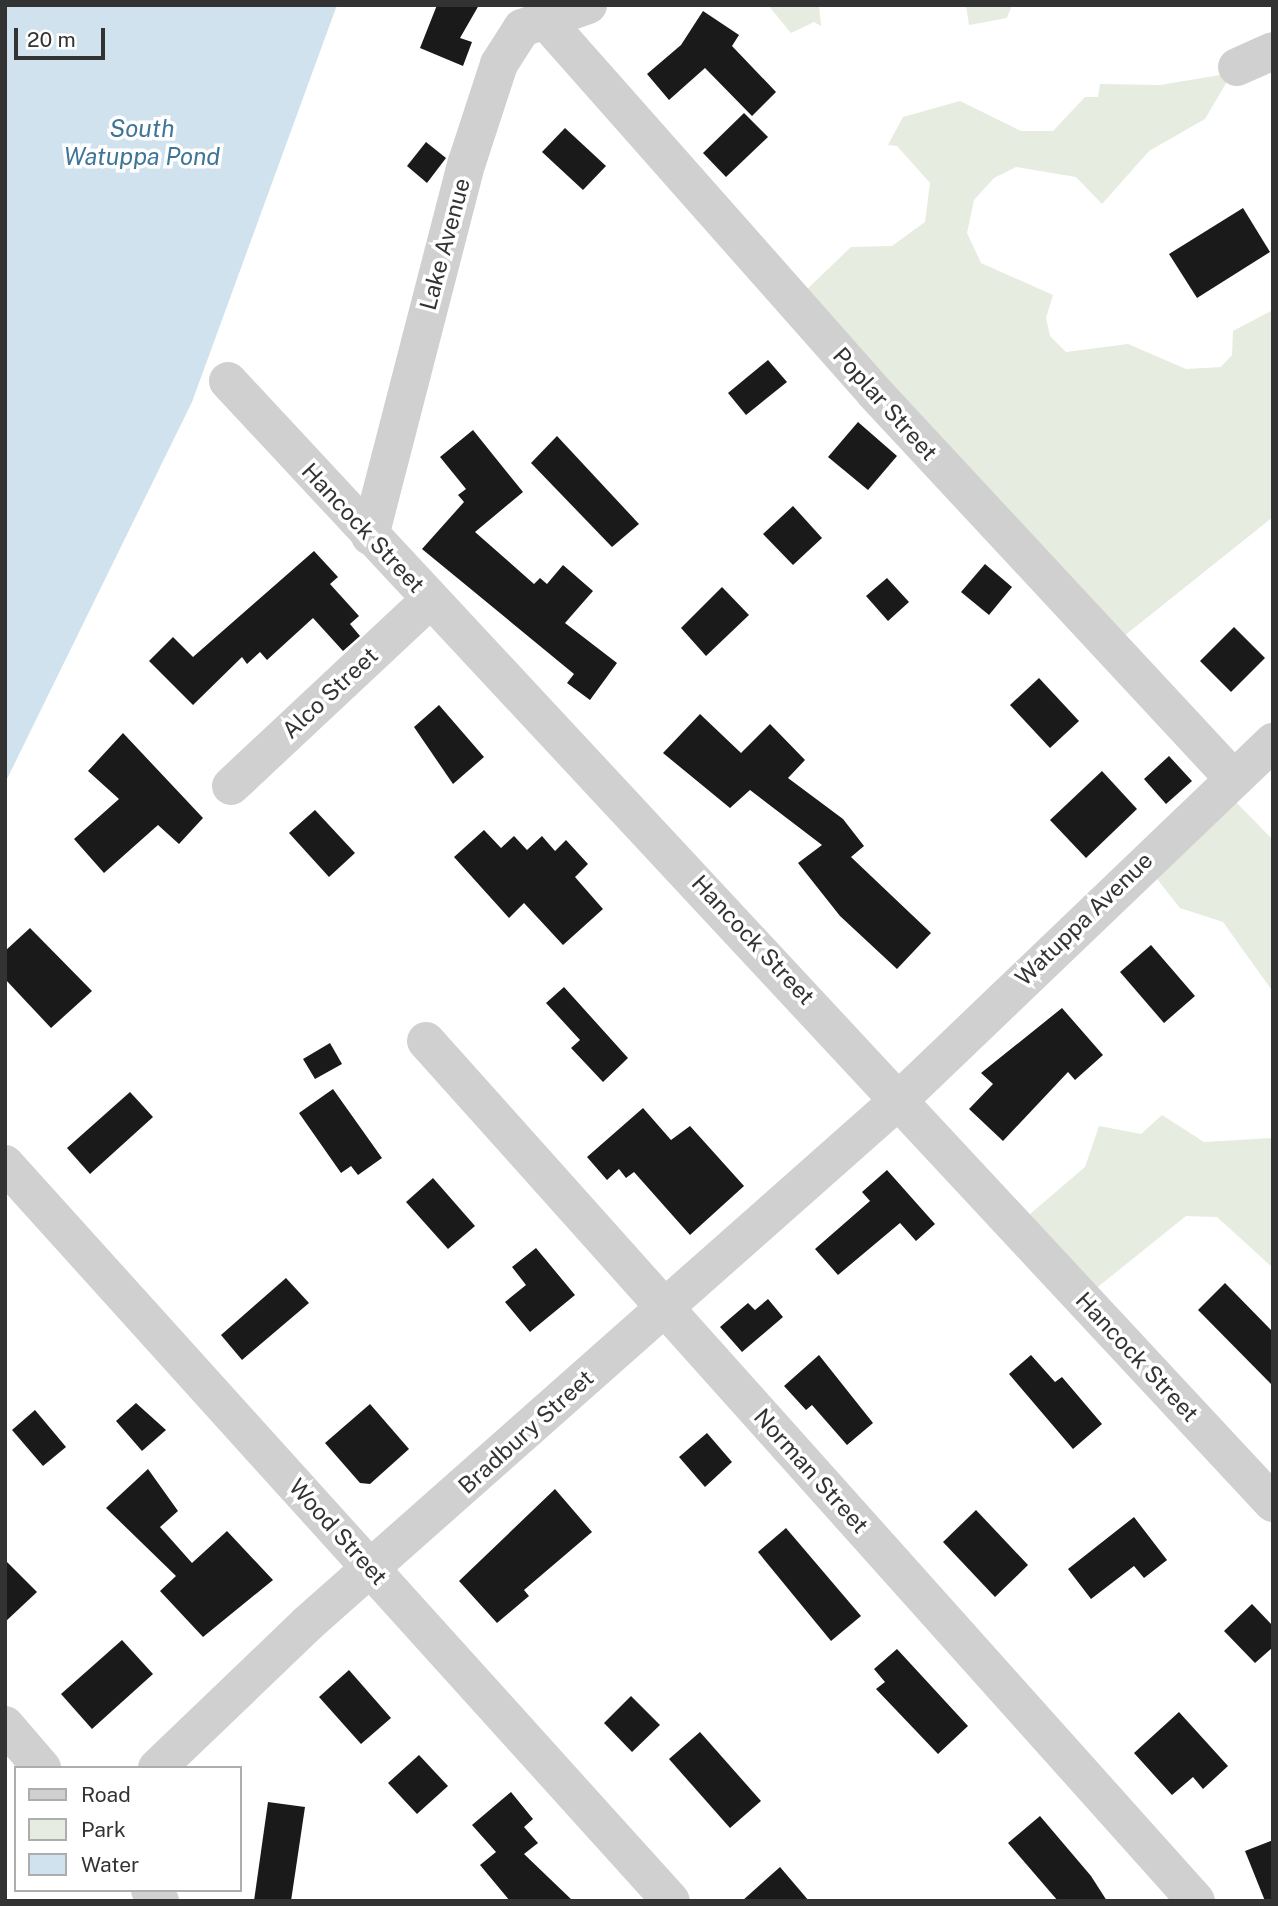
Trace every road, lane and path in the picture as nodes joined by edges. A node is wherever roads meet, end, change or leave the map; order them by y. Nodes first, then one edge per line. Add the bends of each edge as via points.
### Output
1 (588, 5) edge
2 (546, 21) junction
3 (1273, 51) edge
4 (1237, 66) dead end
5 (228, 381) dead end
6 (370, 536) junction
7 (430, 600) junction
8 (1273, 743) edge
9 (1233, 778) junction
10 (230, 786) dead end
11 (426, 1041) dead end
12 (899, 1100) junction
13 (5, 1164) edge
14 (665, 1307) junction
15 (1273, 1503) edge
16 (372, 1570) junction
17 (5, 1726) edge
18 (41, 1766) edge
19 (159, 1766) edge
20 (671, 1901) edge
21 (1196, 1901) edge

1 - 2 street, Lake Avenue
2 - 6 street, Lake Avenue via 517,33 487,98
2 - 9 street, Poplar Street via 910,432
3 - 4 street
5 - 6 street, Hancock Street
6 - 7 street, Hancock Street
7 - 10 street, Alco Street
7 - 12 street, Hancock Street
8 - 9 street, Watuppa Avenue
9 - 12 street, Watuppa Avenue
11 - 14 street, Norman Street
12 - 14 street, Bradbury Street
12 - 15 street, Hancock Street
13 - 16 street, Wood Street
14 - 16 street, Bradbury Street
14 - 21 street, Norman Street
16 - 19 street, Bradbury Street
16 - 20 street, Wood Street
17 - 18 street

